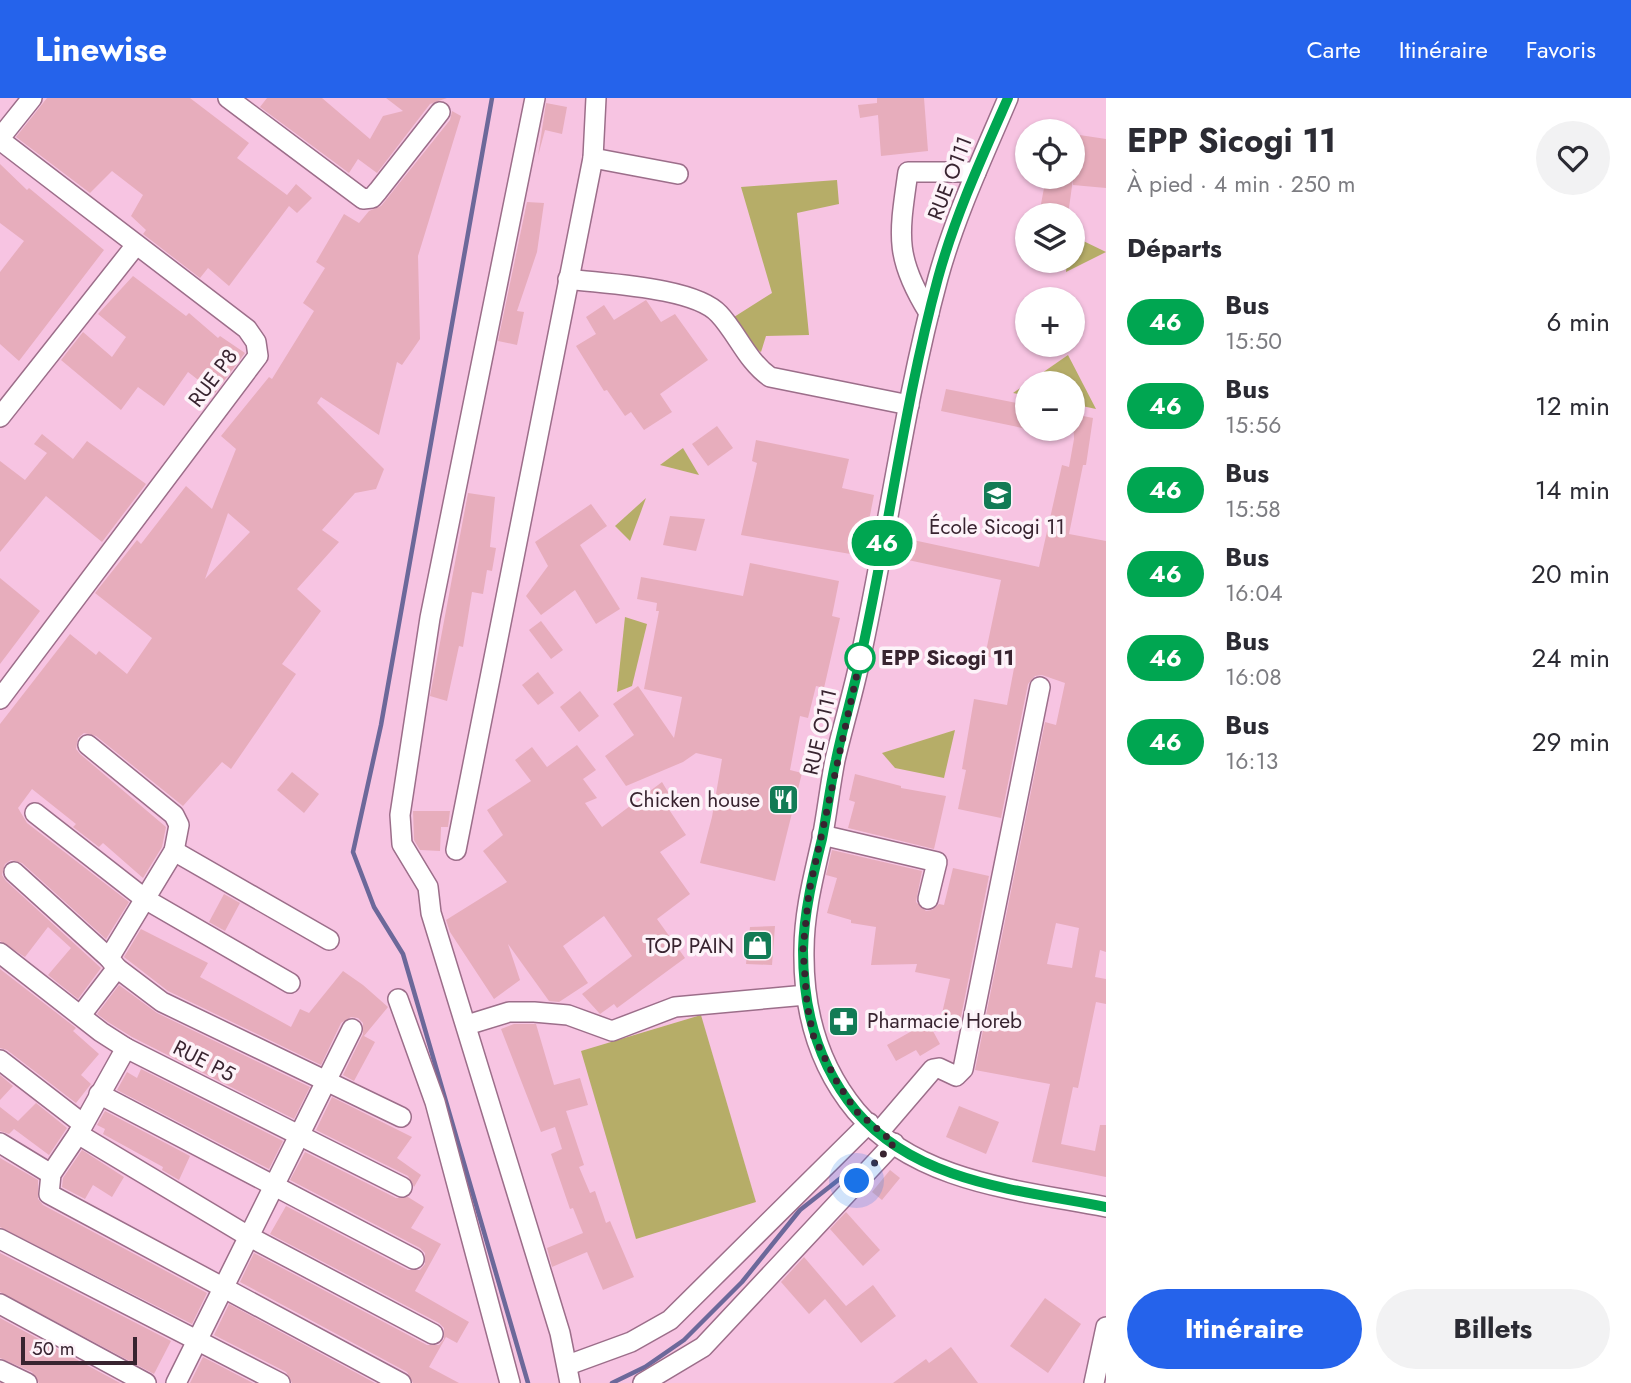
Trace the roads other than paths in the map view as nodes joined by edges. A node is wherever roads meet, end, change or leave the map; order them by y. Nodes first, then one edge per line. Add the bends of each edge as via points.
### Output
1 (32, 98) edge
2 (535, 98) edge
3 (596, 98) edge
4 (1008, 98) edge
5 (234, 100) edge
6 (440, 112) dead end
7 (0, 139) edge
8 (593, 158) junction
9 (976, 172) junction
10 (678, 174) dead end
11 (136, 245) junction
12 (568, 279) junction
13 (929, 313) junction
14 (909, 405) junction
15 (0, 417) edge
16 (1040, 687) dead end
17 (0, 699) edge
18 (88, 745) dead end
19 (35, 813) dead end
20 (822, 835) junction
21 (456, 849) dead end
22 (174, 851) junction
23 (14, 872) dead end
24 (145, 899) junction
25 (928, 899) dead end
26 (329, 940) dead end
27 (0, 953) edge
28 (113, 963) junction
29 (290, 982) dead end
30 (806, 995) junction
31 (398, 999) dead end
32 (81, 1015) junction
33 (467, 1025) junction
34 (352, 1029) dead end
35 (126, 1048) junction
36 (0, 1060) edge
37 (327, 1079) junction
38 (99, 1094) junction
39 (401, 1117) dead end
40 (80, 1129) junction
41 (881, 1132) junction
42 (298, 1134) junction
43 (0, 1143) edge
44 (51, 1174) junction
45 (273, 1185) junction
46 (401, 1187) dead end
47 (1106, 1207) edge
48 (248, 1236) junction
49 (0, 1239) edge
50 (414, 1259) dead end
51 (223, 1288) junction
52 (0, 1304) edge
53 (1106, 1328) edge
54 (433, 1334) dead end
55 (198, 1339) junction
56 (0, 1370) edge
57 (569, 1374) edge
58 (27, 1383) edge
59 (146, 1383) edge
60 (176, 1383) edge
61 (280, 1383) edge
62 (401, 1383) edge
63 (509, 1383) edge
64 (643, 1383) edge
65 (1094, 1383) edge

1 - 7 street
2 - 33 street via 430,618 400,815 402,844 428,887 431,913
3 - 8 street
4 - 9 street, RUE O111
5 - 6 street via 363,199 372,198
7 - 11 street, RUE P8
8 - 10 street
8 - 12 street
9 - 13 street, RUE O111
9 - 13 street via 908,172 900,249 912,286
11 - 15 street
11 - 17 street, RUE P8 via 247,329 258,356
12 - 14 street via 679,293 716,310 770,377
12 - 21 street
13 - 14 street, RUE O111
14 - 20 street, RUE O111
16 - 41 street via 963,1069 956,1076 933,1069
18 - 22 street via 174,815 179,825
19 - 24 street
20 - 25 street via 937,862
20 - 30 street, RUE O111 via 803,949
22 - 24 street
22 - 26 street
23 - 28 street
24 - 28 street
24 - 29 street
27 - 32 street, RUE P5
28 - 32 street
28 - 37 street via 162,1002
30 - 33 street via 675,1007 612,1031 568,1015 534,1012 509,1012
30 - 41 street, RUE O111 via 813,1035 826,1063 856,1111
31 - 63 street via 439,1114
32 - 35 street, RUE P5
33 - 57 street
34 - 37 street
35 - 38 street
35 - 42 street, RUE P5
36 - 40 street
37 - 39 street
37 - 42 street
38 - 40 street
38 - 45 street
40 - 44 street
40 - 48 street
41 - 47 street, RUE O111 via 937,1168 969,1180
41 - 57 street via 670,1320
41 - 64 street via 703,1348
42 - 45 street
42 - 46 street, RUE P5
43 - 44 street
44 - 51 street via 47,1189 53,1198
45 - 48 street
45 - 50 street
48 - 51 street
48 - 54 street
49 - 55 street
51 - 55 street
51 - 62 street
52 - 59 street
53 - 65 street
55 - 60 street
55 - 61 street
56 - 58 street

